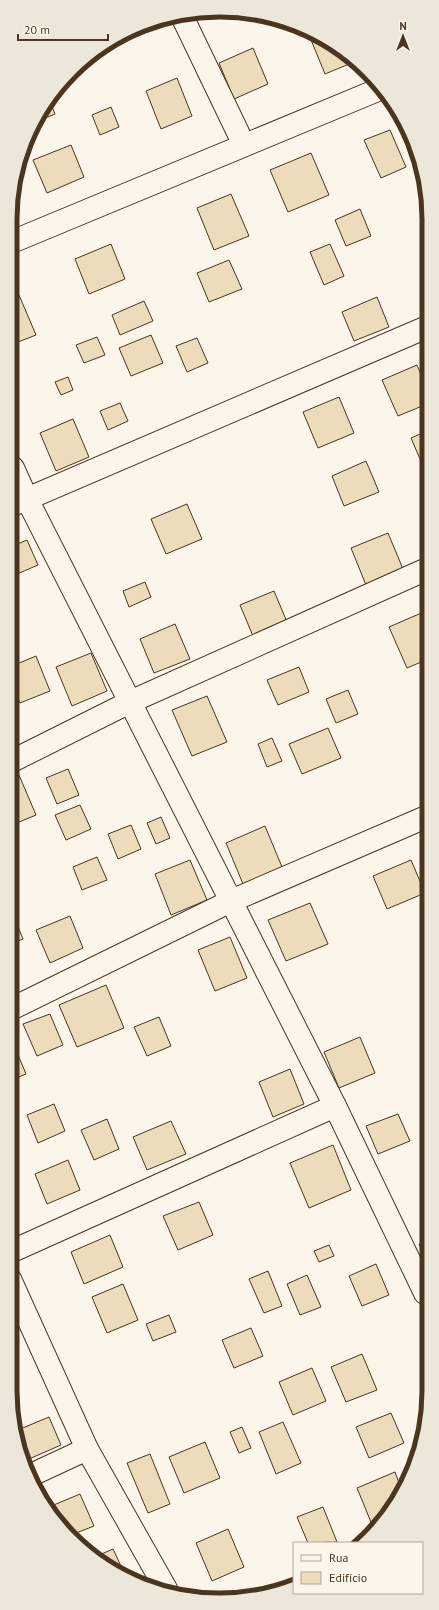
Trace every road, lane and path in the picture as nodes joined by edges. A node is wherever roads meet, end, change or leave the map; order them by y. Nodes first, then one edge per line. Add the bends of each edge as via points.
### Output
1 (184, 20) edge
2 (376, 91) edge
3 (244, 146) junction
4 (17, 240) edge
5 (422, 329) edge
6 (17, 487) edge
7 (20, 502) edge
8 (422, 571) edge
9 (130, 702) junction
10 (17, 758) edge
11 (422, 819) edge
12 (231, 901) junction
13 (17, 1006) edge
14 (335, 1106) junction
15 (17, 1249) edge
16 (422, 1287) edge
17 (17, 1294) edge
18 (87, 1449) junction
19 (35, 1473) edge
20 (164, 1585) edge

1 - 3 street
2 - 3 street
3 - 4 street
5 - 7 street
6 - 7 street
7 - 9 street
8 - 9 street
9 - 10 street
9 - 12 street
11 - 12 street
12 - 13 street
12 - 14 street
14 - 15 street
14 - 16 street
17 - 18 street
18 - 19 street
18 - 20 street

